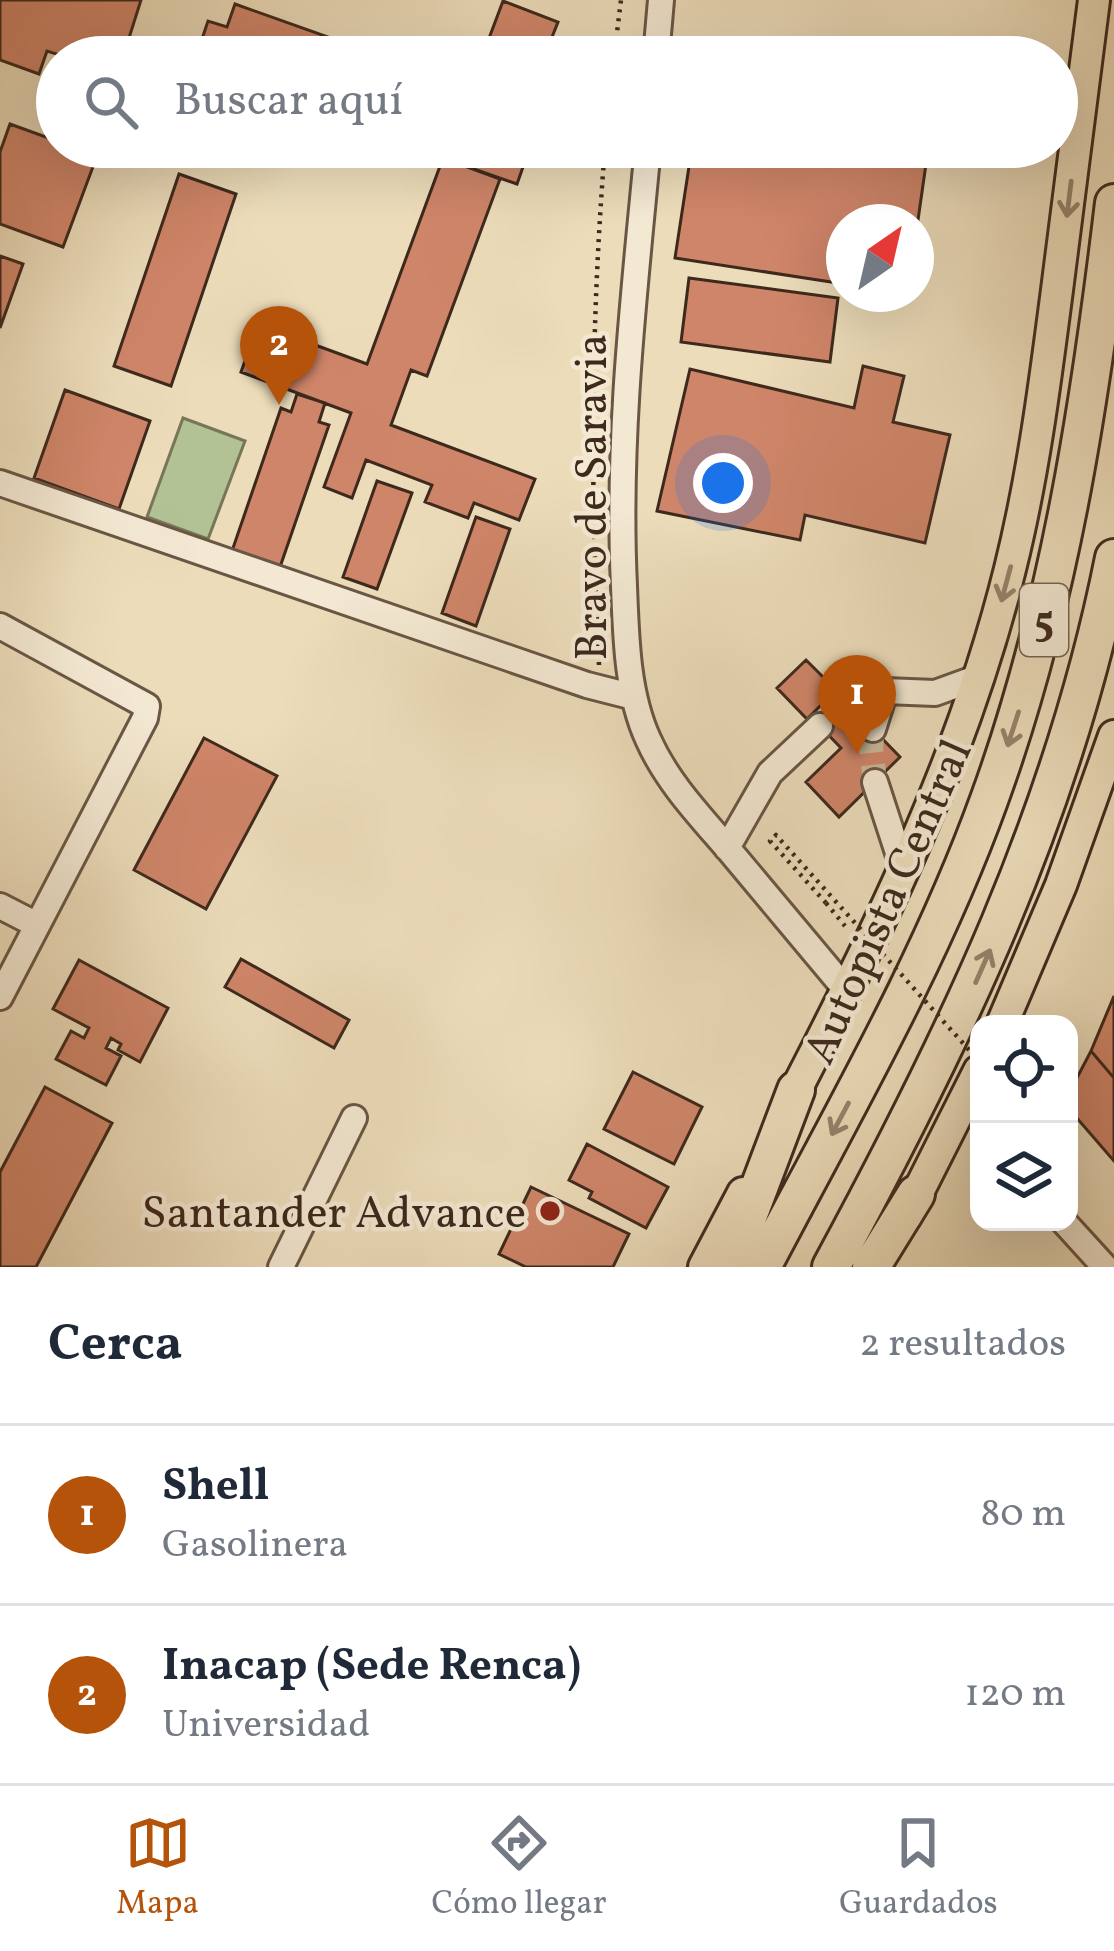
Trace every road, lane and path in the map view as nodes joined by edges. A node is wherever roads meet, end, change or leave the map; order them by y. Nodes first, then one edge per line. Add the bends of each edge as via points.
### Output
1 (621, 0) edge
2 (661, 0) edge
3 (1094, 0) edge
4 (617, 36) edge
5 (658, 36) edge
6 (1078, 121) edge
7 (604, 168) edge
8 (646, 168) edge
9 (1072, 168) edge
10 (1114, 203) edge
11 (0, 482) edge
12 (1114, 558) edge
13 (0, 626) edge
14 (979, 677) junction
15 (600, 688) junction
16 (885, 692) junction
17 (634, 698) junction
18 (846, 702) dead end
19 (820, 726) dead end
20 (873, 729) tunnel mouth
21 (1112, 750) edge
22 (874, 782) tunnel mouth
23 (727, 848) junction
24 (904, 871) junction
25 (826, 903) dead end
26 (0, 906) edge
27 (37, 926) junction
28 (847, 991) junction
29 (0, 997) edge
30 (1006, 1015) edge
31 (970, 1051) edge
32 (796, 1090) junction
33 (970, 1117) edge
34 (354, 1118) dead end
35 (916, 1194) junction
36 (1072, 1231) edge
37 (281, 1267) edge
38 (704, 1267) edge
39 (729, 1267) edge
40 (762, 1267) edge
41 (832, 1267) edge
42 (871, 1267) edge
43 (881, 1267) edge
44 (1105, 1267) edge

1 - 4 path
2 - 5 street
3 -> 6 main road
7 - 15 path via 592,454
8 - 17 street, Bravo de Saravia via 622,474
9 -> 14 main road via 1035,446
10 -> 40 highway, Autopista Central / 5 via 1056,569 1014,727 929,945
11 - 15 street
41 -> 12 highway, 5 via 964,1009 1020,879 1069,739
13 - 27 street via 147,706
14 - 16 street via 935,693
14 - 24 main road
15 - 17 street
16 - 18 street
16 - 20 street
17 - 23 street, Bravo de Saravia via 674,786
19 - 23 street via 770,773
21 - 30 main road
22 - 24 street
23 - 28 street, Bravo de Saravia
24 - 28 main road
25 - 31 path, bridge via 770,841 776,835
26 - 27 street
27 - 29 street
28 - 32 main road
32 - 38 main road
32 - 39 highway
33 - 35 main road
34 - 37 street
35 - 42 highway
35 - 43 main road
36 - 44 street

